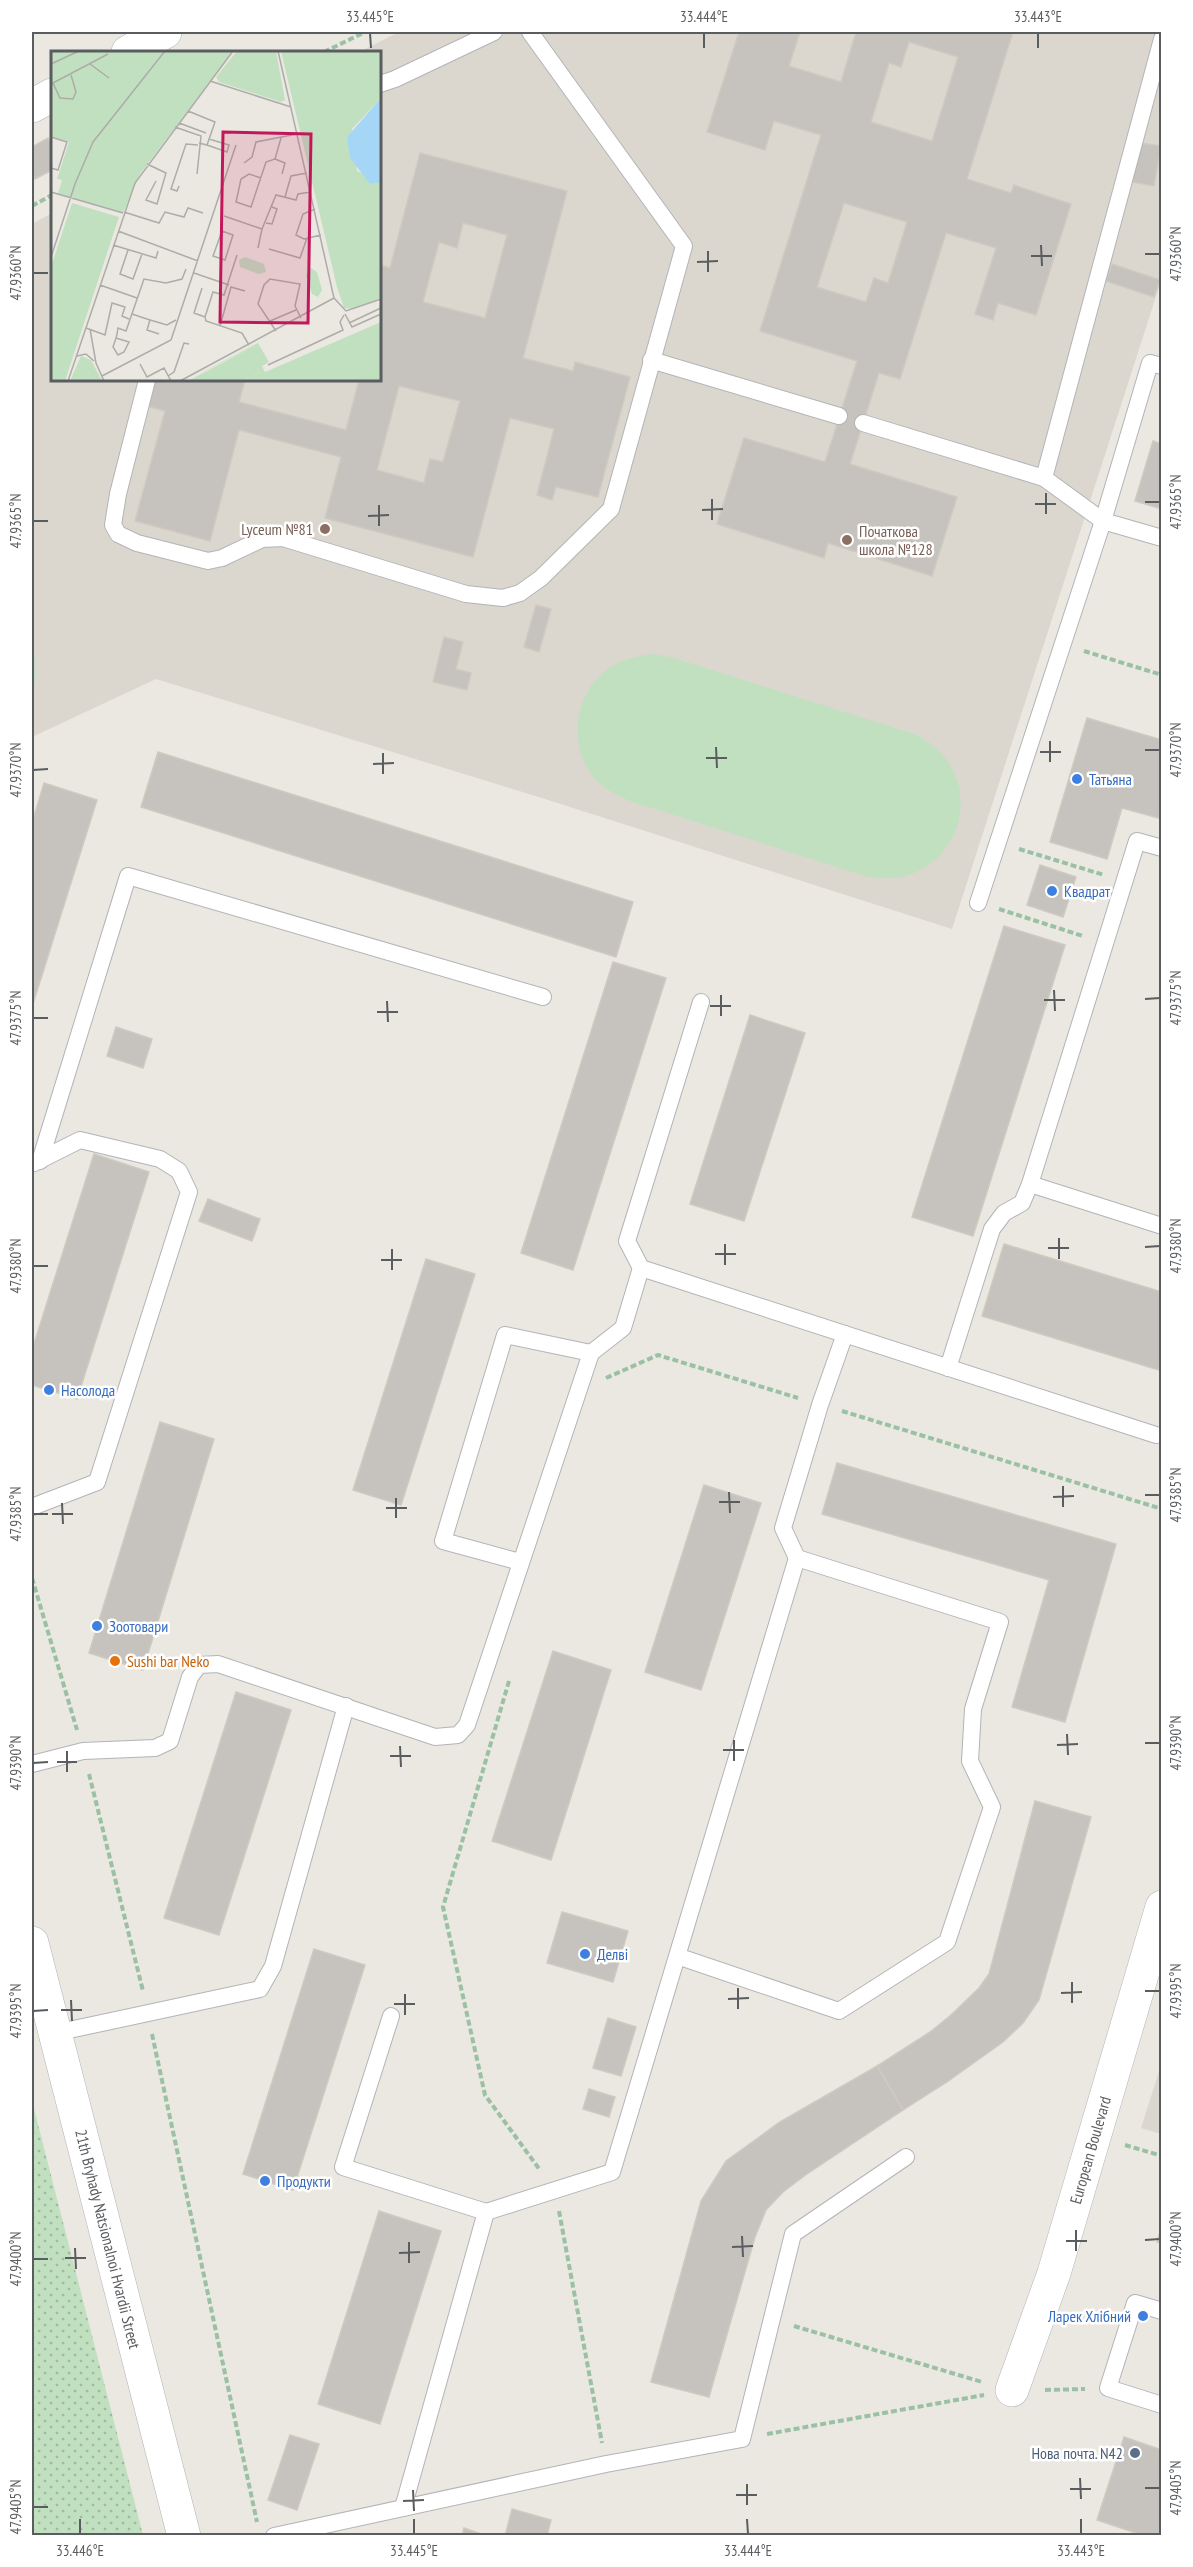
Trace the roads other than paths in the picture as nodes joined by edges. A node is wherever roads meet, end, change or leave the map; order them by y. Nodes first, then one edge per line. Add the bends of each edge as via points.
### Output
1 (165, 32) edge
2 (494, 32) edge
3 (530, 32) edge
4 (1161, 39) edge
5 (130, 51) edge
6 (381, 84) edge
7 (51, 95) edge
8 (32, 106) edge
9 (651, 360) junction
10 (1161, 366) edge
11 (147, 381) edge
12 (839, 416) dead end
13 (863, 423) dead end
14 (1044, 478) junction
15 (1103, 521) junction
16 (1161, 538) edge
17 (1161, 848) edge
18 (978, 903) road end
19 (543, 997) dead end
20 (700, 1002) dead end
21 (36, 1162) edge
22 (1030, 1184) junction
23 (1161, 1226) edge
24 (641, 1268) junction
25 (845, 1334) junction
26 (591, 1353) junction
27 (948, 1368) junction
28 (1156, 1435) dead end
29 (32, 1507) edge
30 (797, 1558) junction
31 (519, 1562) junction
32 (346, 1706) junction
33 (32, 1764) edge
34 (1161, 1907) edge
35 (32, 1943) edge
36 (677, 1956) junction
37 (391, 2016) dead end
38 (55, 2033) junction
39 (906, 2157) dead end
40 (486, 2212) junction
41 (1161, 2311) edge
42 (1012, 2390) road end
43 (1161, 2405) edge
44 (403, 2508) junction
45 (184, 2535) edge
46 (274, 2535) edge

1 - 5 street
2 - 6 lane
3 - 9 lane via 684,246
4 - 14 lane
7 - 8 street
9 - 11 lane via 611,509 541,578 520,593 503,598 466,594 283,538 262,539 208,561 137,543 118,534 113,525 118,494
9 - 12 lane
10 - 15 lane via 1150,363
13 - 14 lane
14 - 15 lane
15 - 16 lane
15 - 18 lane
17 - 22 lane via 1137,841
19 - 21 lane via 128,876
20 - 24 lane via 627,1241
21 - 29 lane via 80,1140 160,1159 179,1171 189,1192 98,1482
22 - 23 lane
22 - 27 lane via 1022,1203 1004,1214 992,1228
24 - 25 lane
24 - 26 lane via 623,1328
25 - 27 lane
25 - 30 lane via 783,1528
26 - 31 lane
26 - 31 lane via 505,1335 443,1541
27 - 28 lane
30 - 36 lane
30 - 36 lane via 1000,1622 973,1709 970,1761 992,1807 947,1942 838,2011
31 - 32 lane via 467,1725 458,1735 435,1737
32 - 33 lane via 218,1664 199,1665 190,1677 170,1741 155,1748 83,1751
32 - 38 lane via 273,1966 260,1989
34 - 42 street, European Boulevard via 1054,2273
35 - 38 street, 21th Bryhady Natsionalnoi Hvardii Street
36 - 40 lane via 612,2172
37 - 40 lane via 343,2167
38 - 45 street, 21th Bryhady Natsionalnoi Hvardii Street
39 - 44 lane via 793,2234 742,2439
40 - 44 lane
41 - 43 lane via 1135,2303 1108,2388
44 - 46 lane

